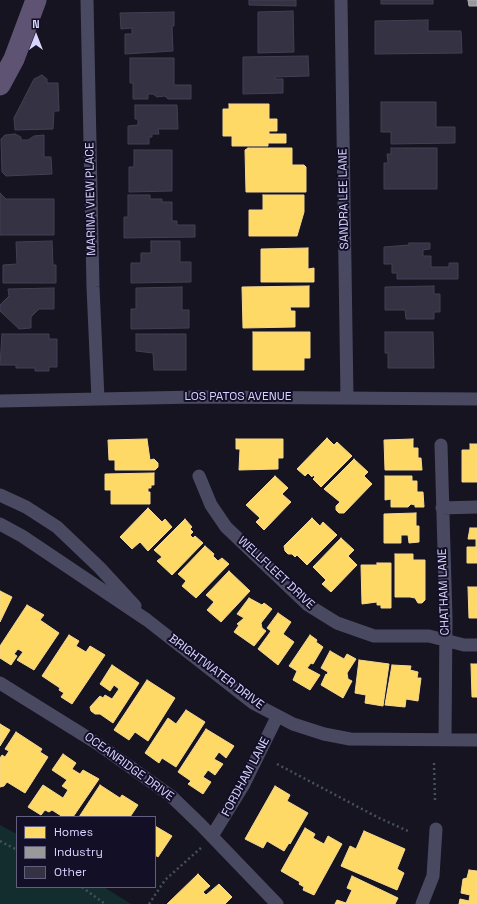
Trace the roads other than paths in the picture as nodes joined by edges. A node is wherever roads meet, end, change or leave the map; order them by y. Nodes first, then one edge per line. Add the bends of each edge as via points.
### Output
1 (36, 0) edge
2 (87, 0) edge
3 (341, 0) edge
4 (0, 85) edge
5 (98, 398) junction
6 (347, 398) junction
7 (477, 399) edge
8 (0, 401) edge
9 (441, 445) dead end
10 (199, 476) dead end
11 (0, 496) edge
12 (477, 507) edge
13 (442, 508) junction
14 (0, 524) edge
15 (147, 620) junction
16 (446, 641) junction
17 (477, 645) edge
18 (0, 683) edge
19 (277, 717) junction
20 (445, 739) junction
21 (477, 740) edge
22 (436, 829) dead end
23 (212, 836) junction
24 (277, 904) edge
25 (422, 904) edge

1 - 4 main road via 14,59
2 - 5 street, MARINA VIEW PLACE
3 - 6 street, SANDRA LEE LANE
5 - 6 street, LOS PATOS AVENUE
5 - 8 street, LOS PATOS AVENUE
6 - 7 street, LOS PATOS AVENUE
9 - 13 street, CHATHAM LANE
10 - 16 street, WELLFLEET DRIVE via 211,506 226,527 308,605 337,623 374,636 429,636
11 - 15 street, BRIGHTWATER DRIVE via 26,507 57,527 100,568
12 - 13 street
13 - 16 street, CHATHAM LANE
14 - 15 street, BRIGHTWATER DRIVE
15 - 19 street, BRIGHTWATER DRIVE via 253,703
16 - 17 street, WELLFLEET DRIVE
16 - 20 street, CHATHAM LANE
18 - 23 street, OCEANRIDGE DRIVE via 139,771 171,796
19 - 20 street, BRIGHTWATER DRIVE via 324,734 350,739
19 - 23 street, FORDHAM LANE via 244,784
20 - 21 street, BRIGHTWATER DRIVE
22 - 25 street via 433,876
23 - 24 street, OCEANRIDGE DRIVE

